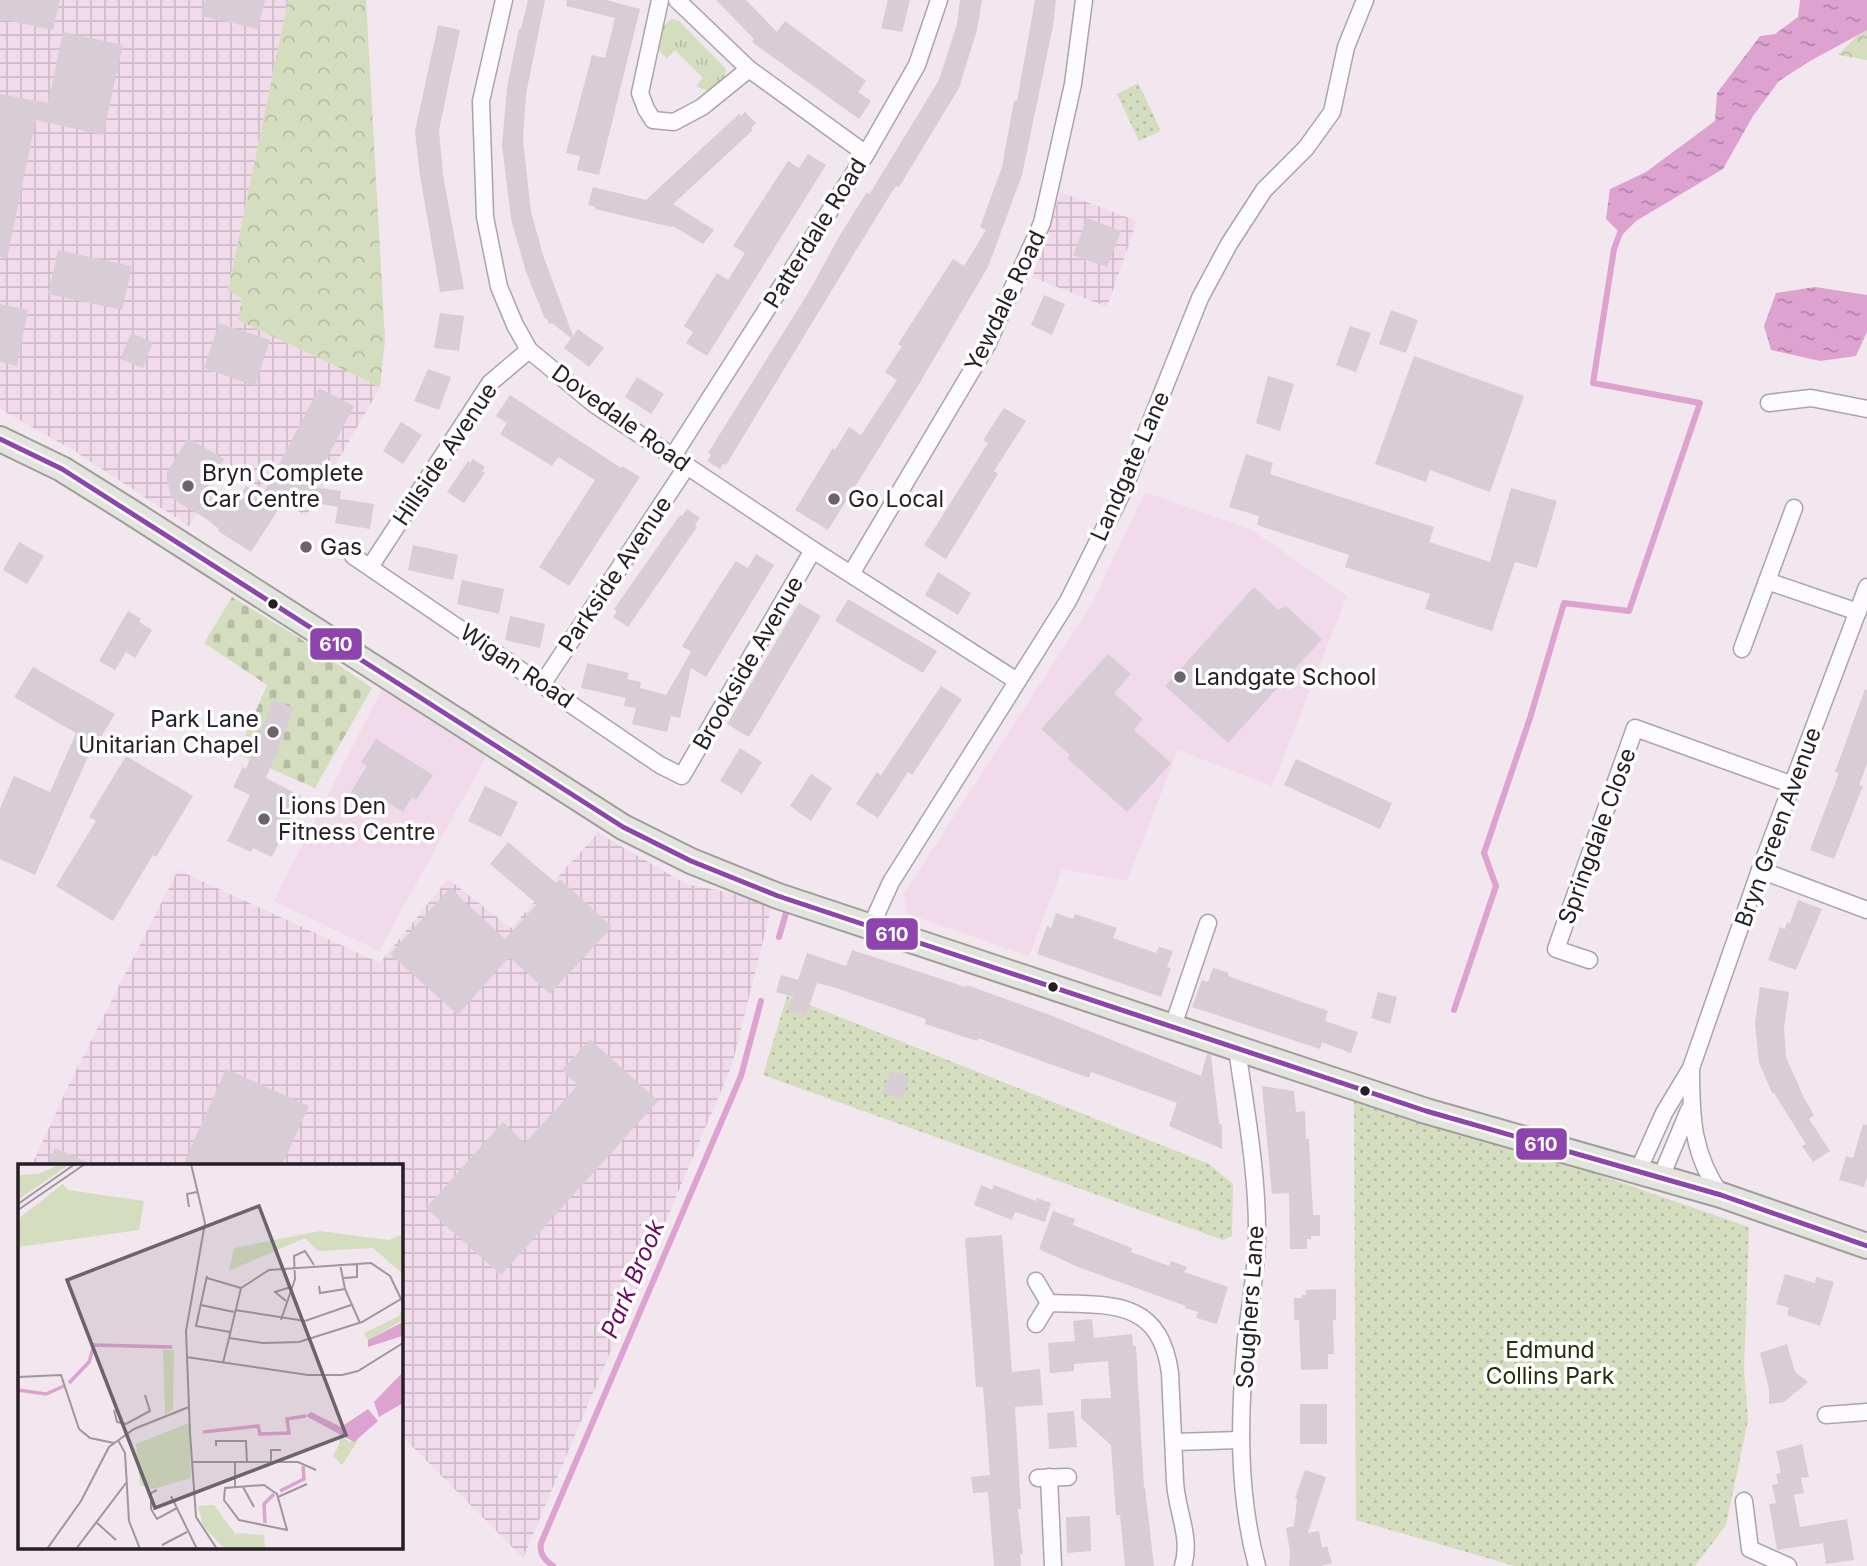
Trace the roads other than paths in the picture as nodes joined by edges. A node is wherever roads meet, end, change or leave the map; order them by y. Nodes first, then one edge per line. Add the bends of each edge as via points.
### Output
1 (504, 0) edge
2 (660, 0) edge
3 (677, 0) edge
4 (939, 0) edge
5 (1084, 0) edge
6 (1365, 0) edge
7 (749, 69) junction
8 (866, 154) junction
9 (529, 350) junction
10 (1769, 402) dead end
11 (1867, 410) edge
12 (0, 439) edge
13 (680, 461) junction
14 (1794, 508) dead end
15 (813, 550) junction
16 (353, 556) dead end
17 (370, 567) junction
18 (851, 574) junction
19 (1767, 581) junction
20 (1867, 587) edge
21 (1858, 612) junction
22 (1742, 649) dead end
23 (1017, 681) junction
24 (543, 683) junction
25 (682, 776) joint
26 (1793, 785) junction
27 (1760, 870) junction
28 (1867, 910) edge
29 (1208, 923) dead end
30 (871, 926) junction
31 (1590, 960) dead end
32 (1173, 1026) junction
33 (1237, 1049) junction
34 (1691, 1068) junction
35 (1691, 1105) junction
36 (1650, 1174) junction
37 (1721, 1195) junction
38 (1867, 1246) edge
39 (1036, 1281) dead end
40 (1049, 1303) junction
41 (1036, 1324) dead end
42 (1867, 1412) edge
43 (1826, 1415) dead end
44 (1240, 1440) junction
45 (1174, 1442) junction
46 (1068, 1476) dead end
47 (1744, 1501) dead end
48 (1053, 1566) edge
49 (1183, 1566) edge
50 (1257, 1566) edge
51 (1788, 1566) edge

1 - 9 street, Dovedale Road via 481,101 485,217 499,287
2 - 7 street via 640,93 653,120 674,122 702,107
3 - 7 street
4 - 8 street, Patterdale Road via 916,65
5 - 18 street, Yewdale Road via 1073,84 1042,223 987,345
6 - 23 street, Landgate Lane via 1346,47 1332,112 1306,148 1264,190 1229,244 1200,298 1123,491 1068,601
7 - 8 street
8 - 13 street, Patterdale Road
9 - 13 street, Dovedale Road via 594,404
9 - 17 street, Hillside Avenue via 490,383
10 - 11 street via 1811,398
12 - 30 main road via 62,469 623,827 719,873
13 - 15 street, Dovedale Road
13 - 24 street, Parkside Avenue
14 - 19 street
15 - 18 street, Dovedale Road
15 - 25 street, Brookside Avenue
16 - 17 street, Wigan Road
17 - 24 street, Wigan Road
18 - 23 street, Dovedale Road
19 - 21 street
19 - 22 street
20 - 21 street, Bryn Green Avenue
21 - 26 street, Bryn Green Avenue
23 - 30 street, Landgate Lane via 891,882
24 - 25 street, Wigan Road
26 - 27 street, Bryn Green Avenue
26 - 31 street, Springdale Close via 1635,729 1556,949
27 - 28 street
27 - 34 street, Bryn Green Avenue
29 - 32 street
30 - 32 main road
32 - 33 main road
33 - 36 main road via 1426,1111
33 - 44 street, Soughers Lane via 1257,1199
34 - 35 street, Bryn Green Avenue
34 - 36 street, Bryn Green Avenue via 1664,1113
35 - 36 street, Bryn Green Avenue
35 - 37 street, Bryn Green Avenue via 1698,1153
36 - 37 main road
37 - 38 main road
39 - 40 street
40 - 41 street
40 - 45 street via 1121,1308 1151,1324 1167,1355
42 - 43 street
44 - 45 street
44 - 50 street, Soughers Lane via 1243,1493
45 - 49 street via 1175,1482 1186,1539
46 - 48 street via 1044,1478
47 - 51 street via 1750,1549

